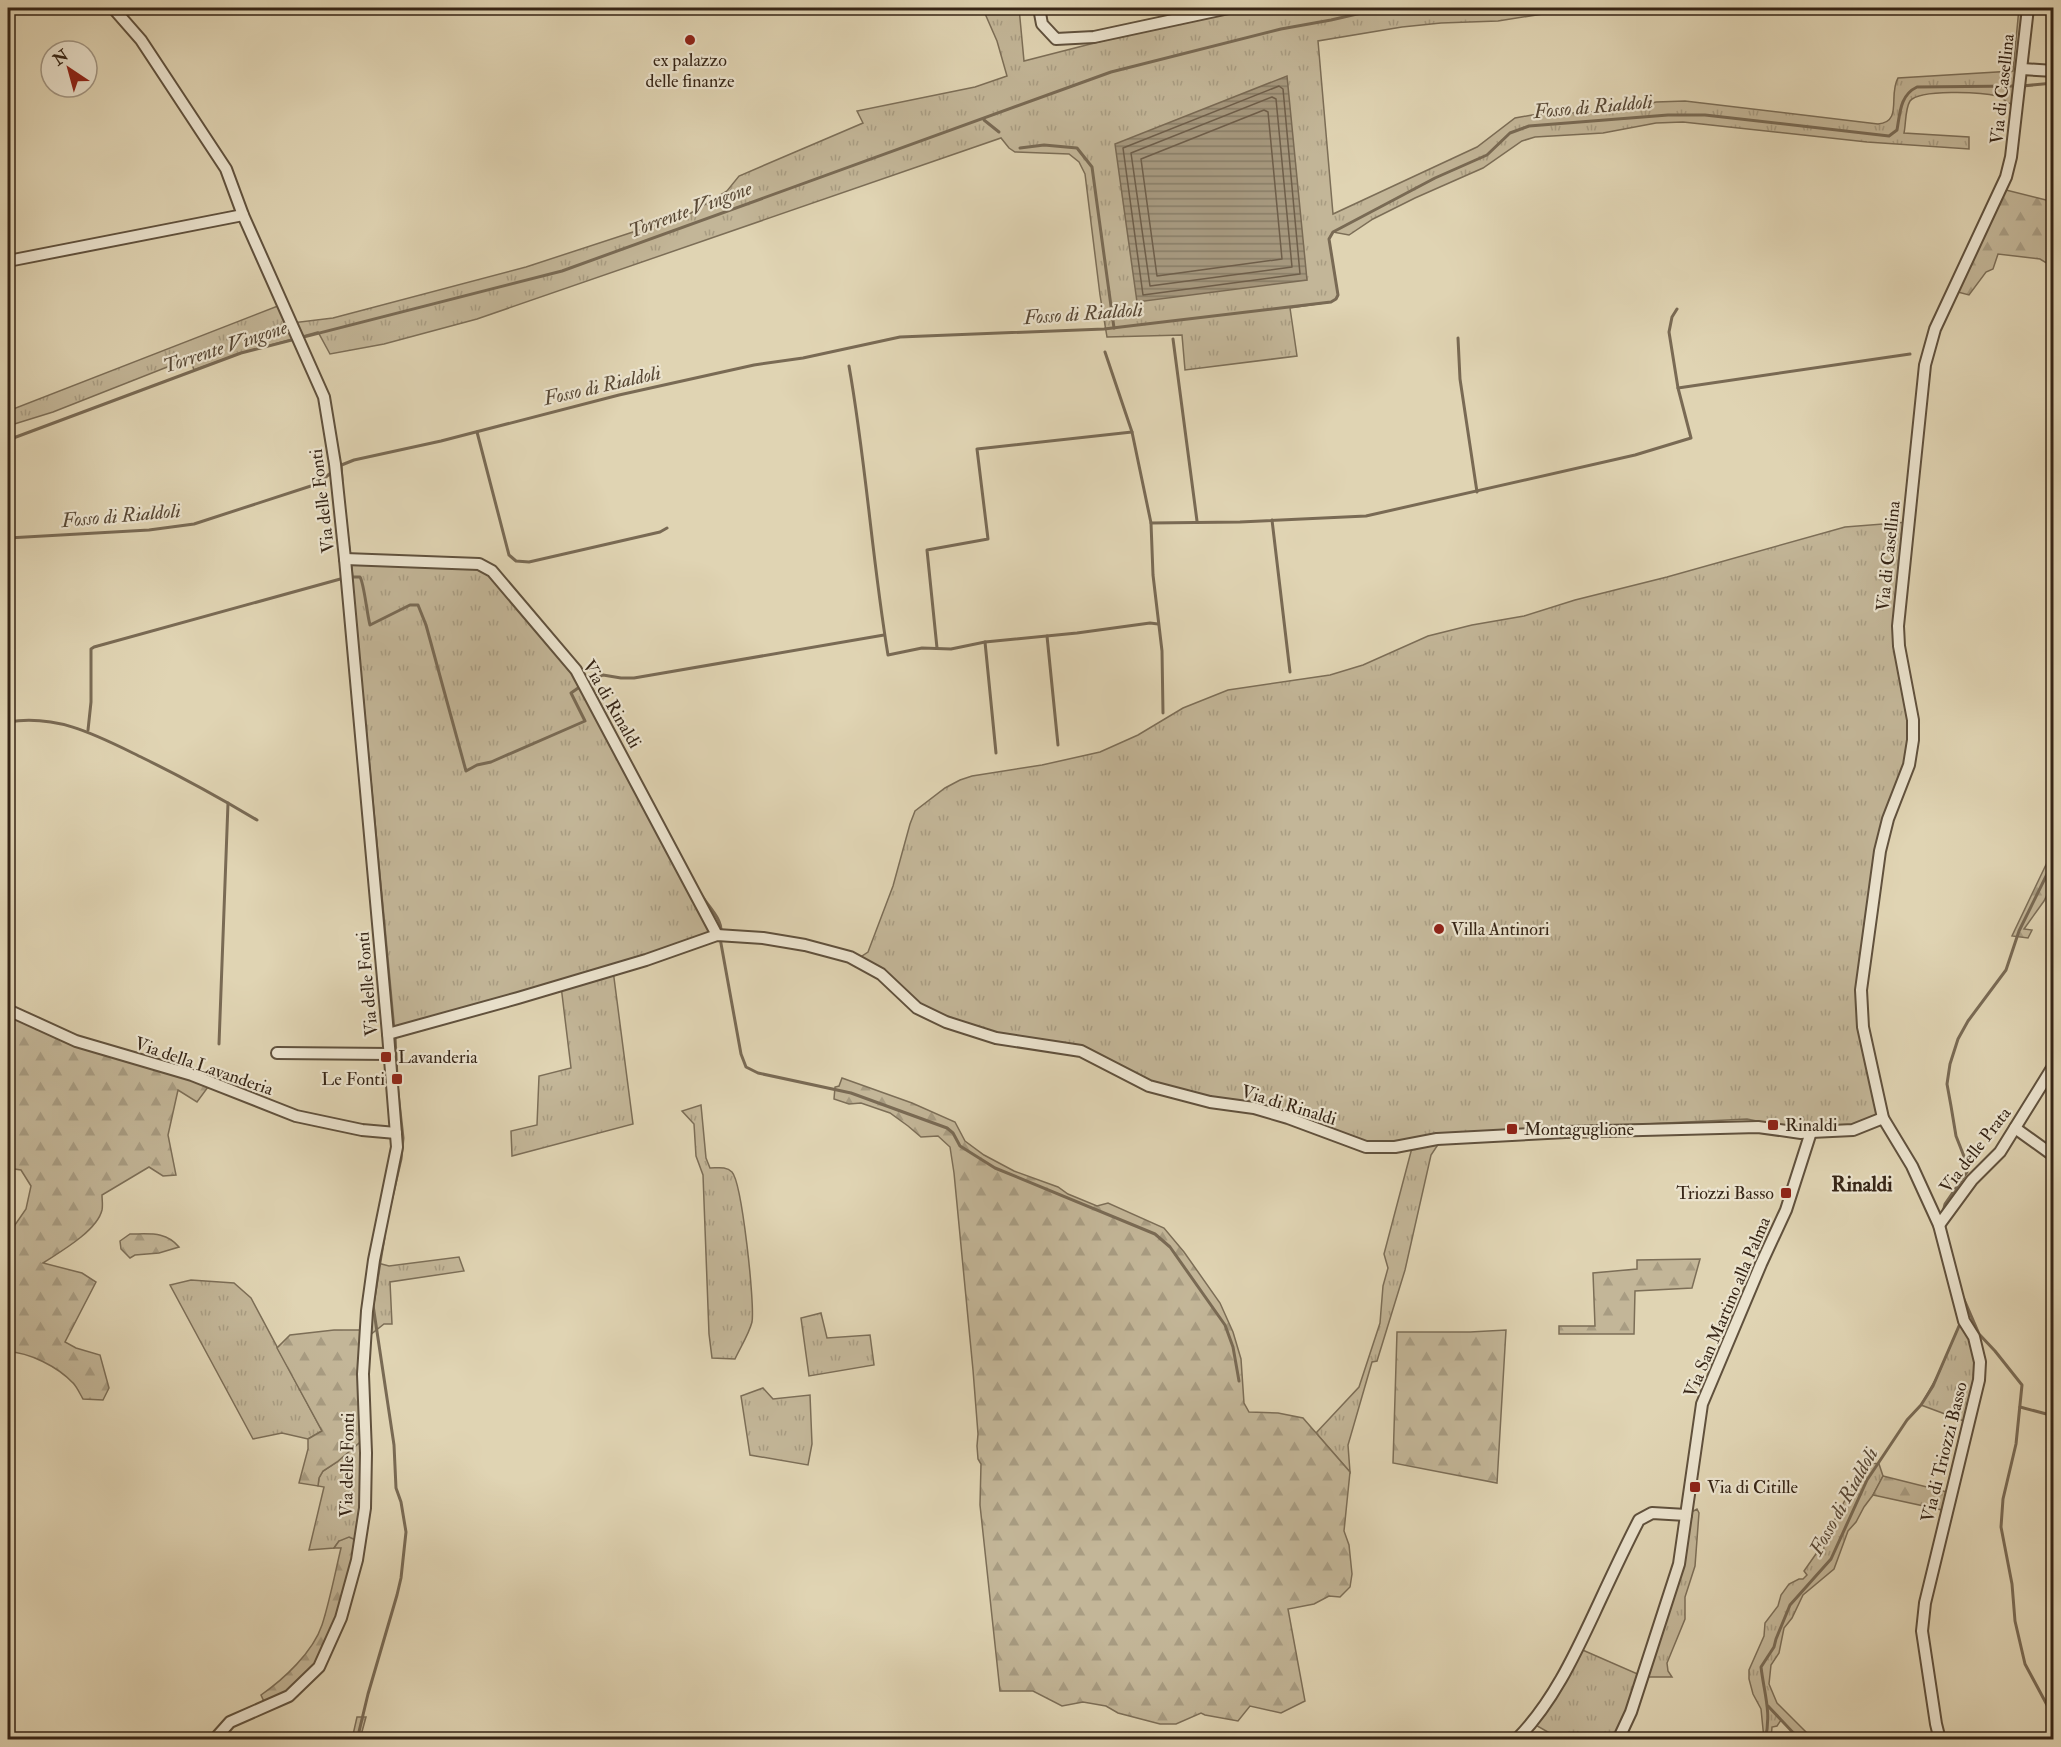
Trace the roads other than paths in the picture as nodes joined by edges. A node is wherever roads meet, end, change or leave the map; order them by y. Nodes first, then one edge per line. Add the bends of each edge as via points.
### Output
1 (113, 8) edge
2 (1039, 8) edge
3 (1229, 8) edge
4 (2028, 8) edge
5 (2054, 71) edge
6 (2021, 72) junction
7 (243, 215) junction
8 (8, 261) edge
9 (345, 559) junction
10 (717, 935) junction
11 (8, 1010) edge
12 (388, 1034) junction
13 (277, 1053) dead end
14 (390, 1054) junction
15 (2054, 1065) edge
16 (1883, 1118) junction
17 (2015, 1128) junction
18 (1811, 1132) junction
19 (396, 1133) junction
20 (2054, 1156) edge
21 (1940, 1225) junction
22 (1686, 1515) junction
23 (214, 1740) edge
24 (1516, 1740) edge
25 (1618, 1740) edge
26 (1940, 1740) edge

1 - 7 street, Via delle Fonti via 141,40 226,169
2 - 3 street via 1042,24 1056,39 1094,37
4 - 6 street, Via di Casellina
5 - 6 street
6 - 16 street, Via di Casellina via 2006,177 1935,329 1925,365 1898,626 1913,740 1909,765 1880,851 1861,990 1863,1027
7 - 8 street
7 - 9 street, Via delle Fonti via 324,397
9 - 10 street, Via di Rinaldi via 479,564 492,570 576,670
9 - 12 street, Via delle Fonti
10 - 12 street, Via di Rinaldi via 646,960
10 - 18 street, Via di Rinaldi via 763,938 850,957 881,974 917,1008 946,1022 996,1038 1082,1051 1149,1086 1210,1102 1254,1108 1366,1147 1566,1132 1758,1127
11 - 19 street, Via della Lavanderia via 76,1041 192,1075 296,1116
12 - 14 street, Via delle Fonti
13 - 14 street
14 - 19 street, Via delle Fonti
15 - 17 street, Via delle Prata
16 - 18 street, Via di Rinaldi via 1853,1130
16 - 21 street, Via di Triozzi Basso via 1912,1166
17 - 20 street
17 - 21 street, Via delle Prata
18 - 22 street, Via San Martino alla Palma via 1786,1210 1702,1404
19 - 23 street, Via delle Fonti via 367,1311 363,1374 365,1508 357,1560 341,1618 319,1667 289,1696 230,1722
21 - 26 street, Via di Triozzi Basso via 1964,1321 1974,1337 1980,1362 1979,1380 1924,1603 1922,1631
22 - 24 street via 1652,1513 1639,1520 1578,1648 1547,1701
22 - 25 street, Via San Martino alla Palma via 1679,1564 1631,1712

